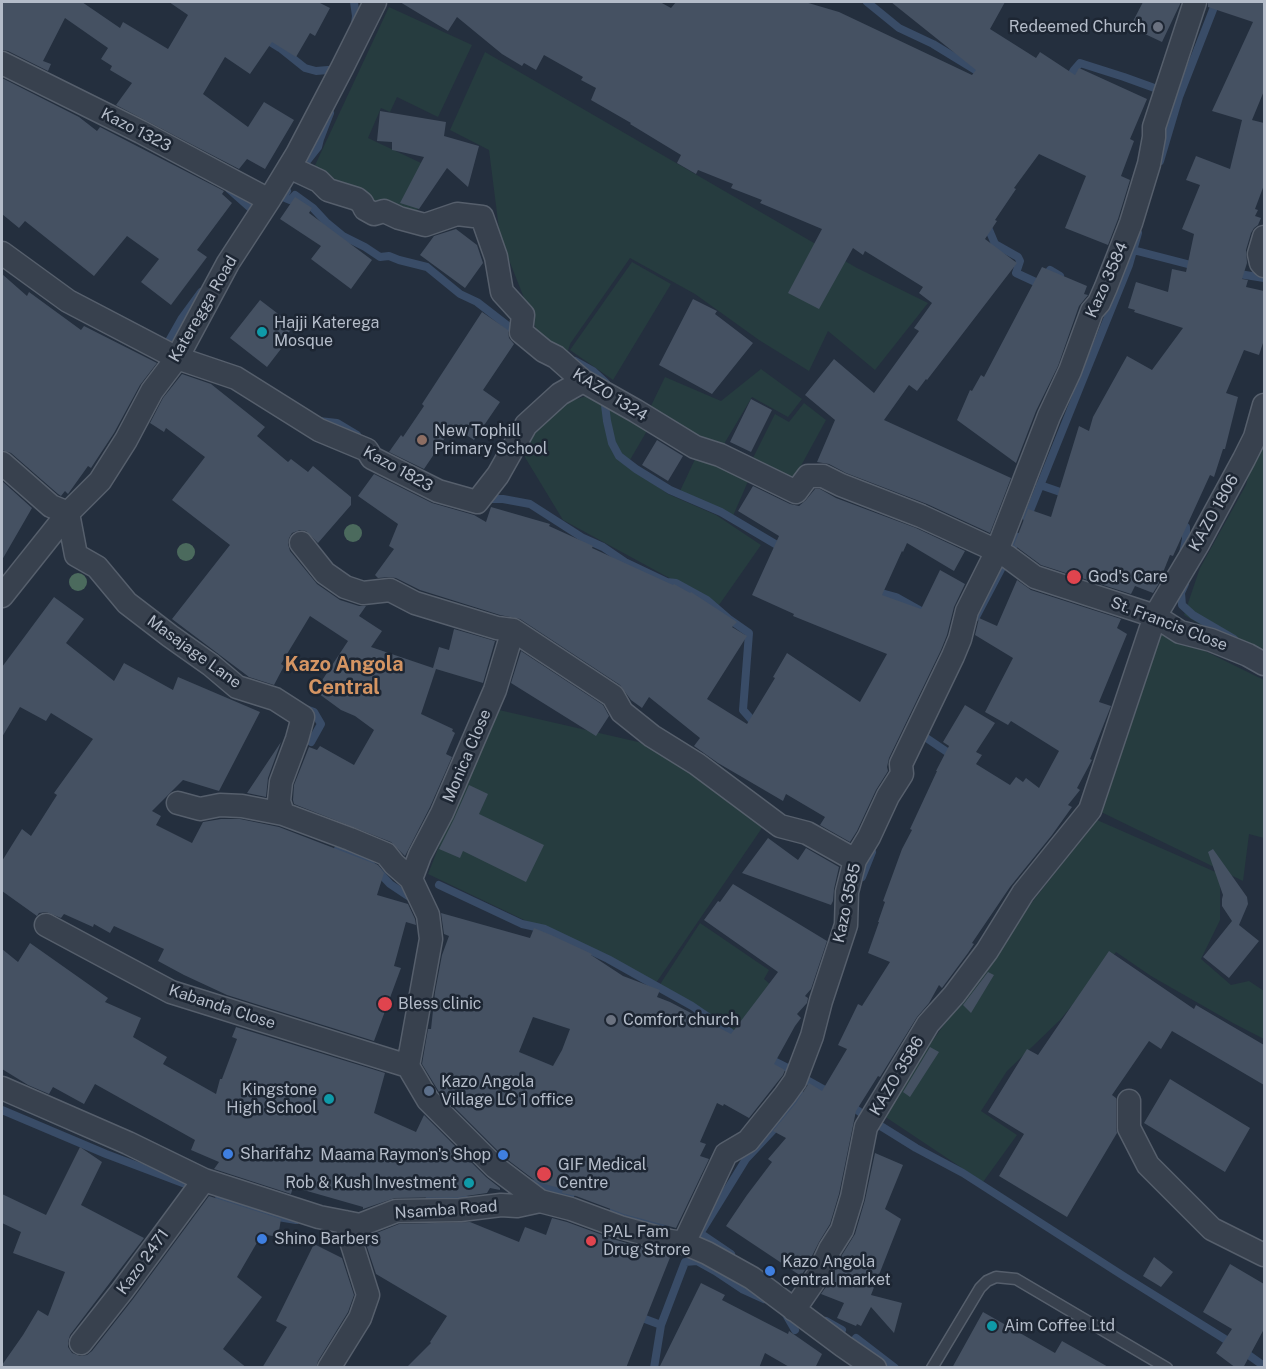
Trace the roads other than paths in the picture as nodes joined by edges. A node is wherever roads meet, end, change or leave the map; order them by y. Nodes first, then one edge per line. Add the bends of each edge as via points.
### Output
1 (375, 2) edge
2 (1195, 2) edge
3 (2, 63) edge
4 (289, 167) junction
5 (269, 200) junction
6 (1264, 237) edge
7 (2, 253) edge
8 (1264, 266) edge
9 (177, 358) junction
10 (583, 381) junction
11 (1264, 405) edge
12 (2, 463) edge
13 (68, 513) junction
14 (301, 543) dead end
15 (1003, 554) junction
16 (2, 596) edge
17 (1155, 616) junction
18 (513, 630) junction
19 (1264, 664) edge
20 (178, 803) dead end
21 (283, 814) junction
22 (855, 860) junction
23 (411, 879) junction
24 (1023, 893) joint
25 (46, 925) dead end
26 (408, 1066) junction
27 (2, 1088) edge
28 (1129, 1101) dead end
29 (204, 1180) junction
30 (540, 1201) junction
31 (345, 1222) junction
32 (684, 1243) junction
33 (1264, 1255) edge
34 (794, 1310) junction
35 (81, 1343) dead end
36 (329, 1368) edge
37 (875, 1368) edge
38 (932, 1368) edge
39 (1167, 1368) edge

1 - 4 street, Kateregga Road
2 - 15 street, Kazo 3584 via 1154,127 1149,164 1131,223 1049,416
3 - 5 street, Kazo 1323
4 - 5 street, Kateregga Road
4 - 10 street, KAZO 1324 via 319,181 328,190 357,199 374,214 384,212 424,225 457,214 482,218 496,257 502,292 522,315 521,332
5 - 9 street, Kateregga Road via 228,263
6 - 8 street via 1259,254
7 - 9 street via 68,301
9 - 10 street, Kazo 1823 via 236,378 319,430 367,450 372,458 438,491 477,502 498,475 526,425 560,394
9 - 13 street, Kateregga Road via 152,391 100,481
10 - 15 street, KAZO 1324 via 695,447 796,492 808,476 823,476
11 - 17 street, KAZO 1806 via 1244,459
12 - 13 street via 51,506
13 - 16 street, Kateregga Road
13 - 21 street, Masajage Lane via 76,555 97,567 127,603 237,687 275,699 303,717 281,782 279,801
14 - 18 street via 326,573 345,587 363,593 390,590 415,603
15 - 17 street, St. Francis Close via 1035,577
15 - 22 street, Kazo 3585 via 967,611 953,656 901,764 902,774
17 - 19 street, St. Francis Close via 1180,632 1211,640
17 - 24 street, KAZO 1806 via 1090,810
18 - 22 street via 613,696 622,712 652,736 780,826 807,833
18 - 23 street, Monica Close via 495,690
20 - 21 street via 200,809 242,806
21 - 23 street via 386,854
22 - 32 street, Kazo 3585 via 846,925 795,1081 748,1141 726,1154
23 - 26 street via 428,915 431,939
24 - 34 street, KAZO 3586 via 987,951 928,1024 871,1120 842,1230
25 - 26 street, Kabanda Close via 171,992
26 - 30 street via 428,1100 495,1167
27 - 29 street, Nsamba Road
28 - 33 street via 1129,1128 1148,1166 1212,1229
29 - 31 street, Nsamba Road
29 - 35 street, Kazo 2471
30 - 31 street, Nsamba Road via 460,1210 396,1210 360,1225
30 - 32 street, Nsamba Road
31 - 36 street via 368,1294 360,1318
32 - 34 street, Nsamba Road via 752,1278
34 - 37 street, Nsamba Road
38 - 39 lane via 980,1288 996,1277 1016,1279

